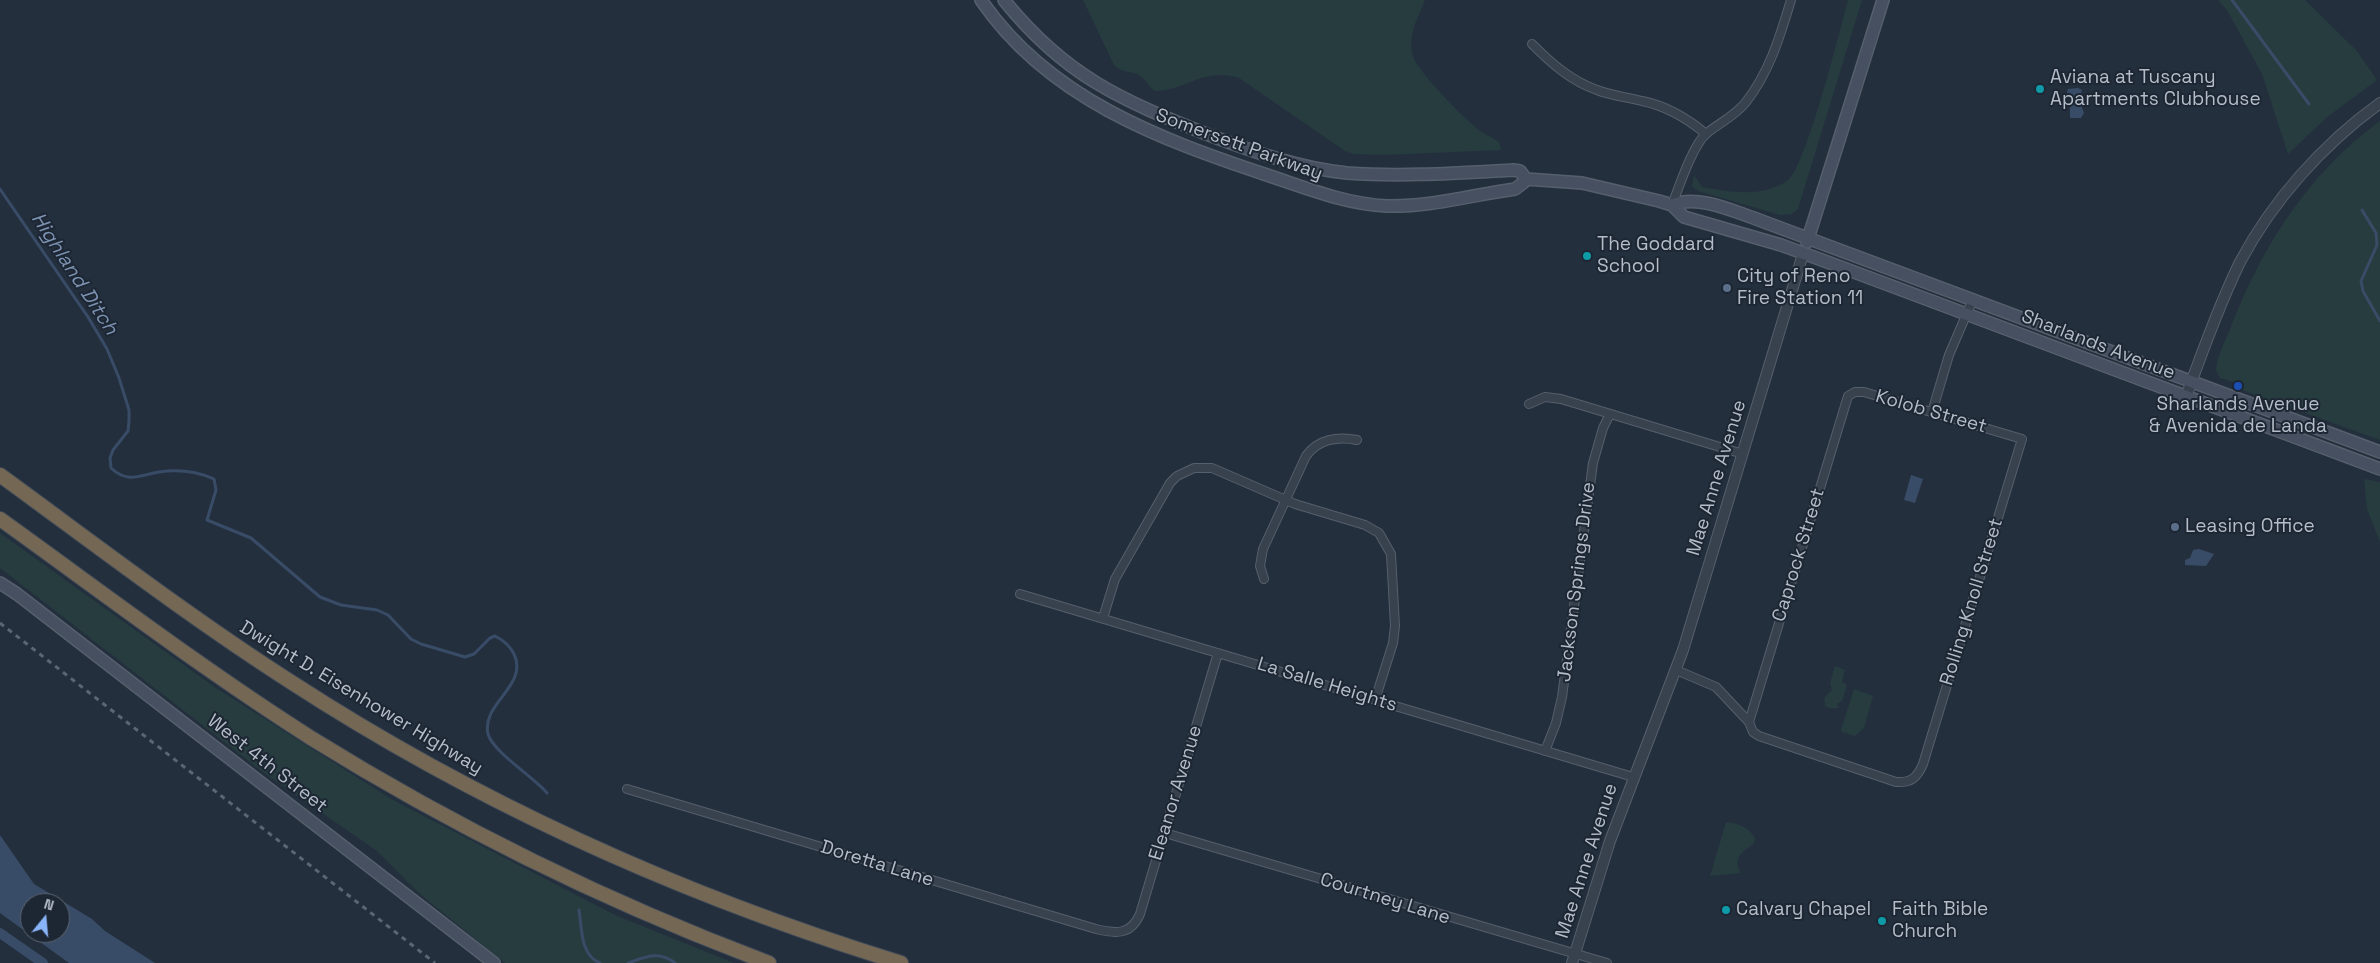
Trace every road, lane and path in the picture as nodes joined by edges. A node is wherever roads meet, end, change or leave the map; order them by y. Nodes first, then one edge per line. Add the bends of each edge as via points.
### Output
1 (981, 0) edge
2 (1004, 0) edge
3 (1791, 0) edge
4 (1883, 0) edge
5 (1532, 44) dead end
6 (2380, 103) edge
7 (1706, 134) junction
8 (1526, 179) junction
9 (1672, 205) junction
10 (1808, 237) junction
11 (1803, 254) junction
12 (1973, 299) junction
13 (1966, 314) junction
14 (2192, 381) junction
15 (1855, 392) joint
16 (2186, 397) junction
17 (1529, 404) dead end
18 (1932, 412) junction
19 (1610, 414) junction
20 (2007, 434) joint
21 (1357, 440) dead end
22 (2380, 452) edge
23 (1743, 454) junction
24 (2380, 469) edge
25 (0, 475) edge
26 (1285, 500) junction
27 (0, 519) edge
28 (0, 577) edge
29 (1264, 578) dead end
30 (0, 584) edge
31 (17, 594) junction
32 (1020, 594) dead end
33 (1103, 618) junction
34 (1218, 653) junction
35 (1676, 670) junction
36 (1375, 700) junction
37 (1749, 722) junction
38 (1545, 750) junction
39 (1634, 777) junction
40 (627, 789) dead end
41 (1164, 833) junction
42 (1128, 930) joint
43 (1574, 959) edge
44 (494, 963) edge
45 (768, 963) edge
46 (901, 963) edge
47 (1607, 963) edge

1 - 8 main road, Somersett Parkway via 1028,54 1063,84 1106,111 1198,150 1313,191 1354,202 1402,206 1515,189
2 - 8 main road, Somersett Parkway via 1046,46 1109,92 1252,151 1294,164 1345,172 1398,174 1513,170 1520,171
3 - 7 street via 1766,73 1745,104
4 - 10 main road, Mae Anne Avenue
5 - 7 street via 1578,82 1668,109 1691,121
6 - 14 street via 2329,146 2298,178 2260,229 2240,263
7 - 9 street
8 - 9 main road, Somersett Parkway via 1565,180
9 - 10 main road, Somersett Parkway via 1695,201
9 - 11 main road, Somersett Parkway via 1684,217
10 - 11 main road, Mae Anne Avenue
10 - 12 main road, Sharlands Avenue
11 - 13 main road, Sharlands Avenue
11 - 23 street, Mae Anne Avenue
12 - 13 street
12 - 14 main road, Sharlands Avenue
13 - 16 main road, Sharlands Avenue
13 - 18 street via 1949,355
14 - 16 street
14 - 22 main road, Sharlands Avenue
15 - 18 street, Kolob Street
15 - 37 street, Caprock Street via 1844,404
16 - 24 main road, Sharlands Avenue
17 - 19 street via 1552,397
18 - 20 street, Kolob Street
19 - 23 street
19 - 38 street, Jackson Springs Drive via 1602,428 1593,463 1562,697
20 - 37 street, Rolling Knoll Street via 2022,439 1923,764 1915,778 1906,783 1896,782 1768,739 1753,732
21 - 26 street via 1336,439 1314,448 1306,456
23 - 35 street, Mae Anne Avenue
25 - 46 highway, Dwight D. Eisenhower Highway via 269,668 466,786 681,884 805,932
26 - 29 street via 1260,558
26 - 33 street via 1212,468 1194,468 1177,476 1115,579
26 - 36 street via 1372,528 1388,547 1392,563 1395,635
27 - 45 highway via 242,692 311,738 436,812 588,888
28 - 31 main road, West 4th Street
30 - 31 main road, West 4th Street
31 - 44 main road, West 4th Street
32 - 33 street, La Salle Heights
33 - 34 street, La Salle Heights
34 - 36 street, La Salle Heights
34 - 41 street, Eleanor Avenue
35 - 37 street via 1716,687
35 - 39 street, Mae Anne Avenue
36 - 38 street, La Salle Heights
38 - 39 street, La Salle Heights
39 - 43 street, Mae Anne Avenue via 1603,860
40 - 42 street, Doretta Lane via 1096,929 1120,933
41 - 42 street, Eleanor Avenue via 1140,914
41 - 43 street, Courtney Lane
43 - 47 street, Courtney Lane

